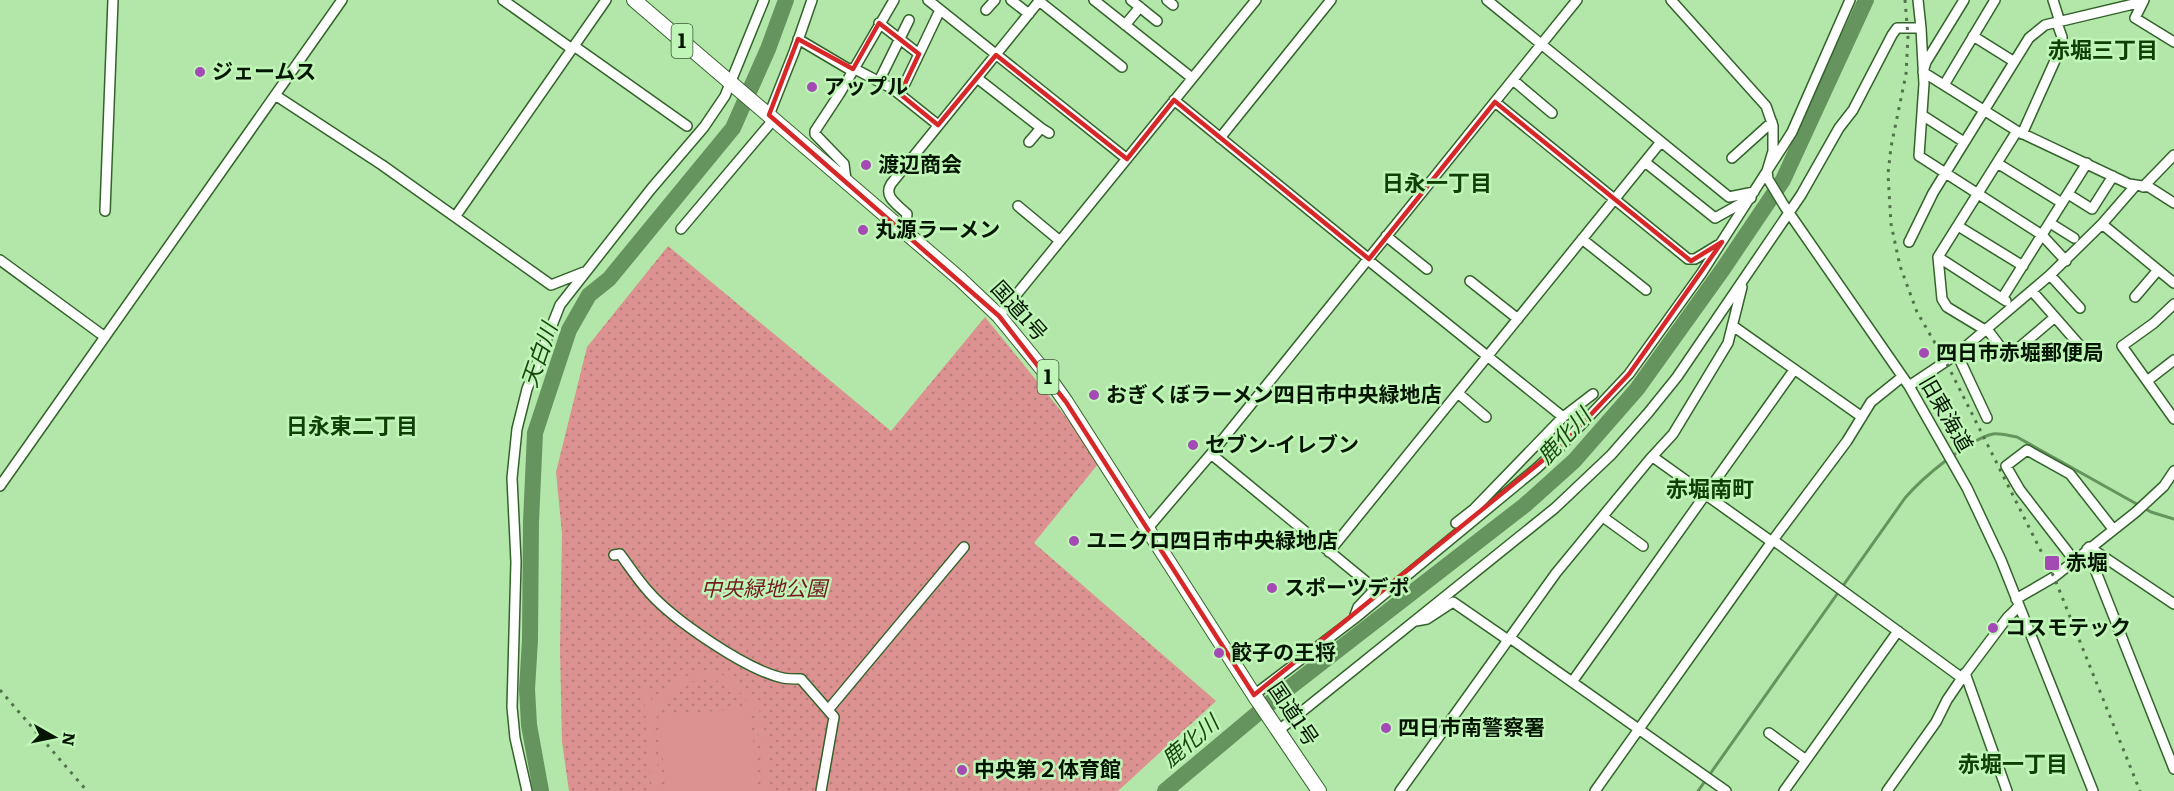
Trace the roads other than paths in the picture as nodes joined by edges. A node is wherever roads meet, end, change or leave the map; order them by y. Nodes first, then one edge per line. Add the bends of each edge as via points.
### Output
1 (113, 0) edge
2 (342, 0) edge
3 (502, 0) edge
4 (606, 0) edge
5 (634, 0) edge
6 (765, 0) edge
7 (812, 0) edge
8 (894, 0) edge
9 (928, 0) edge
10 (994, 0) edge
11 (1011, 0) edge
12 (1028, 0) edge
13 (1040, 0) edge
14 (1094, 0) edge
15 (1131, 0) edge
16 (1256, 0) edge
17 (1331, 0) edge
18 (1487, 0) edge
19 (1577, 0) edge
20 (1671, 0) edge
21 (1850, 0) edge
22 (1918, 0) edge
23 (1964, 0) edge
24 (1995, 0) edge
25 (2053, 0) edge
26 (2143, 1) edge
27 (1140, 7) junction
28 (940, 10) junction
29 (986, 10) dead end
30 (1025, 11) junction
31 (909, 20) dead end
32 (1157, 21) dead end
33 (2058, 22) junction
34 (879, 23) junction
35 (1125, 25) junction
36 (1921, 28) junction
37 (1973, 36) junction
38 (798, 39) junction
39 (900, 39) junction
40 (2174, 42) edge
41 (1541, 44) junction
42 (573, 47) junction
43 (919, 54) junction
44 (996, 55) junction
45 (2013, 61) junction
46 (1122, 67) dead end
47 (852, 69) junction
48 (1923, 72) junction
49 (977, 78) junction
50 (1192, 78) junction
51 (1513, 80) junction
52 (730, 81) junction
53 (879, 81) junction
54 (1944, 84) junction
55 (900, 94) junction
56 (275, 95) junction
57 (1174, 100) junction
58 (1495, 102) junction
59 (1984, 110) junction
60 (1552, 113) dead end
61 (1922, 115) junction
62 (771, 117) junction
63 (1773, 122) junction
64 (938, 125) junction
65 (687, 126) dead end
66 (2020, 132) junction
67 (1220, 138) junction
68 (1029, 142) dead end
69 (1964, 142) junction
70 (1660, 143) junction
71 (2174, 155) edge
72 (1732, 158) dead end
73 (1127, 159) junction
74 (1645, 162) junction
75 (1997, 163) junction
76 (2087, 163) junction
77 (1945, 172) junction
78 (1768, 175) junction
79 (2113, 176) junction
80 (846, 180) junction
81 (2140, 186) junction
82 (1978, 194) junction
83 (2068, 194) junction
84 (1752, 195) junction
85 (1614, 200) junction
86 (2062, 203) junction
87 (2174, 203) edge
88 (1018, 207) dead end
89 (1787, 209) junction
90 (105, 211) dead end
91 (454, 217) junction
92 (2050, 223) junction
93 (2102, 224) junction
94 (1958, 226) junction
95 (681, 229) dead end
96 (904, 230) junction
97 (2042, 235) junction
98 (1386, 236) junction
99 (2074, 238) dead end
100 (1582, 239) junction
101 (1060, 241) junction
102 (1722, 242) junction
103 (1909, 242) dead end
104 (1938, 257) junction
105 (1369, 259) junction
106 (0, 260) edge
107 (2066, 261) junction
108 (2023, 266) junction
109 (1427, 269) dead end
110 (2158, 270) junction
111 (586, 271) junction
112 (2050, 275) junction
113 (1470, 281) dead end
114 (1742, 281) junction
115 (2174, 283) edge
116 (1646, 290) dead end
117 (2032, 291) junction
118 (2003, 297) junction
119 (2135, 297) dead end
120 (2174, 304) edge
121 (2012, 308) junction
122 (2080, 308) dead end
123 (999, 316) junction
124 (2055, 317) junction
125 (1518, 319) junction
126 (1733, 326) junction
127 (1985, 330) junction
128 (105, 337) junction
129 (1957, 354) junction
130 (1488, 356) junction
131 (2089, 357) dead end
132 (2174, 360) edge
133 (1794, 370) junction
134 (1902, 377) junction
135 (2147, 381) junction
136 (1909, 386) junction
137 (1459, 394) junction
138 (1593, 394) dead end
139 (1486, 417) dead end
140 (1563, 417) junction
141 (1862, 417) junction
142 (1987, 418) dead end
143 (2174, 419) edge
144 (1211, 454) junction
145 (1653, 457) junction
146 (2174, 471) edge
147 (0, 486) edge
148 (1705, 494) junction
149 (1603, 517) junction
150 (1456, 523) dead end
151 (1148, 528) junction
152 (2113, 529) junction
153 (1772, 541) junction
154 (1643, 546) dead end
155 (964, 547) dead end
156 (2088, 548) junction
157 (1329, 552) junction
158 (614, 555) dead end
159 (2074, 560) junction
160 (2018, 603) junction
161 (2174, 604) edge
162 (1354, 619) junction
163 (1413, 621) junction
164 (1898, 631) junction
165 (1509, 639) junction
166 (1964, 676) junction
167 (1572, 682) junction
168 (1255, 697) junction
169 (828, 710) junction
170 (1639, 729) junction
171 (1279, 730) junction
172 (1769, 733) dead end
173 (1806, 760) junction
174 (2174, 769) edge
175 (527, 791) edge
176 (821, 791) edge
177 (1319, 791) edge
178 (1400, 791) edge
179 (1595, 791) edge
180 (1726, 791) edge
181 (1784, 791) edge
182 (1887, 791) edge
183 (2007, 791) edge
184 (2092, 791) edge

1 - 90 street
2 - 56 street
3 - 42 street
4 - 42 street
5 - 52 highway, 国道1号 / 1
6 - 52 street
7 - 38 street
8 - 34 street
9 - 28 street
10 - 29 street
11 - 30 street
12 - 30 street
13 - 30 street
13 - 46 street
14 - 35 street
15 - 27 street
16 - 50 street
17 - 67 street
18 - 41 street
19 - 41 street
20 - 63 street via 1753,90
21 - 78 street via 1792,132
22 - 36 street
23 - 48 street
24 - 37 street
25 - 33 street
26 - 33 street
26 - 40 street via 2135,18
27 - 32 street
27 - 35 street
28 - 43 street
28 - 44 street
30 - 44 street
31 - 39 street
33 - 45 street via 2036,30
33 - 66 street via 2061,45
34 - 39 street
34 - 47 street
35 - 50 street
36 - 48 street
36 - 89 street via 1898,28 1892,35 1853,110
37 - 45 street
37 - 54 street
38 - 47 street
38 - 62 street
39 - 43 street
39 - 53 street
41 - 51 street
41 - 70 street
42 - 65 street
42 - 91 street
43 - 55 street
44 - 49 street
44 - 73 street
45 - 59 street
47 - 53 street
47 - 80 street via 815,131 844,164
48 - 54 street
48 - 61 street
49 - 64 street
49 - 68 street via 1045,131
50 - 57 street
51 - 58 street
51 - 60 street
52 - 62 highway, 国道1号 / 1
52 - 111 street via 725,96 704,127
53 - 55 street
54 - 59 street
55 - 64 street
56 - 91 street
56 - 128 street
57 - 67 street
57 - 73 street
58 - 85 street
58 - 98 street
59 - 66 street
59 - 69 street
61 - 69 street
61 - 77 street via 1919,156
62 - 80 highway, 国道1号 / 1
62 - 95 street
63 - 72 street
63 - 78 street
64 - 96 street via 888,189 891,199 908,214
66 - 75 street
66 - 76 street
67 - 105 street
69 - 77 street
70 - 74 street
70 - 84 street via 1729,196
71 - 81 street
73 - 101 street
74 - 84 street via 1715,218
74 - 85 street
75 - 82 street
75 - 86 street
76 - 79 street
76 - 83 street
77 - 82 street
77 - 103 street
78 - 84 street
78 - 89 street, 旧東海道
79 - 81 street
79 - 83 street via 2092,209
80 - 96 highway, 国道1号 / 1
81 - 87 street via 2149,187
81 - 93 street
82 - 94 street
82 - 97 street
83 - 86 street
84 - 102 street
85 - 100 street
85 - 102 street via 1688,259 1695,259
86 - 92 street
88 - 101 street
89 - 114 street
89 - 134 street, 旧東海道
91 - 111 street via 551,285
92 - 97 street
92 - 99 street
93 - 107 street
93 - 110 street
94 - 104 street
94 - 108 street
96 - 123 highway, 国道1号 / 1
97 - 107 street
97 - 108 street
98 - 105 street
98 - 109 street
100 - 116 street
100 - 125 street
101 - 123 street
102 - 162 street via 1629,374 1564,443
104 - 118 street
104 - 127 street via 1942,299 1947,307
105 - 130 street
105 - 144 street
106 - 128 street
107 - 112 street
108 - 118 street
110 - 115 street
110 - 119 street
111 - 175 street via 560,305 542,350 522,409 514,459 512,707
112 - 117 street
112 - 122 street
113 - 125 street
114 - 126 street
114 - 163 street via 1677,377 1611,455 1555,508
117 - 121 street
117 - 124 street
118 - 121 street
120 - 135 street via 2122,346
121 - 127 street
123 - 151 highway, 国道1号 / 1 via 1066,402
124 - 127 street via 2008,357
124 - 131 street
125 - 130 street
126 - 133 street
126 - 145 street via 1728,343 1684,417
127 - 129 street
128 - 147 street
129 - 136 street
129 - 142 street
130 - 137 street
130 - 140 street
132 - 135 street
133 - 141 street
133 - 148 street
134 - 136 street, 旧東海道
134 - 141 street via 1871,402
135 - 143 street
136 - 160 street, 旧東海道 via 1980,513
137 - 139 street
137 - 157 street
138 - 140 street
140 - 150 street
141 - 153 street
144 - 151 street
144 - 157 street
145 - 148 street
145 - 149 street
146 - 152 street via 2164,486
148 - 153 street
148 - 167 street
149 - 154 street
149 - 165 street via 1556,573
151 - 168 highway, 国道1号 / 1
152 - 156 street
152 - 159 street via 2070,474 2027,450 2006,466
153 - 164 street
153 - 170 street
155 - 169 street
156 - 159 street
156 - 161 street
156 - 174 street
157 - 162 street via 1375,589 1358,607
158 - 169 street via 620,554 649,592 684,622 754,667 783,678 801,679
159 - 160 street
160 - 166 street
160 - 184 street, 旧東海道
162 - 168 street
163 - 165 street via 1427,619 1453,602
163 - 171 street
164 - 166 street
164 - 173 street
165 - 167 street
165 - 178 street
166 - 182 street
166 - 183 street
167 - 170 street
168 - 171 highway, 国道1号 / 1
169 - 176 street via 834,717
170 - 179 street
170 - 180 street
171 - 177 highway, 国道1号 / 1
172 - 173 street
173 - 181 street

